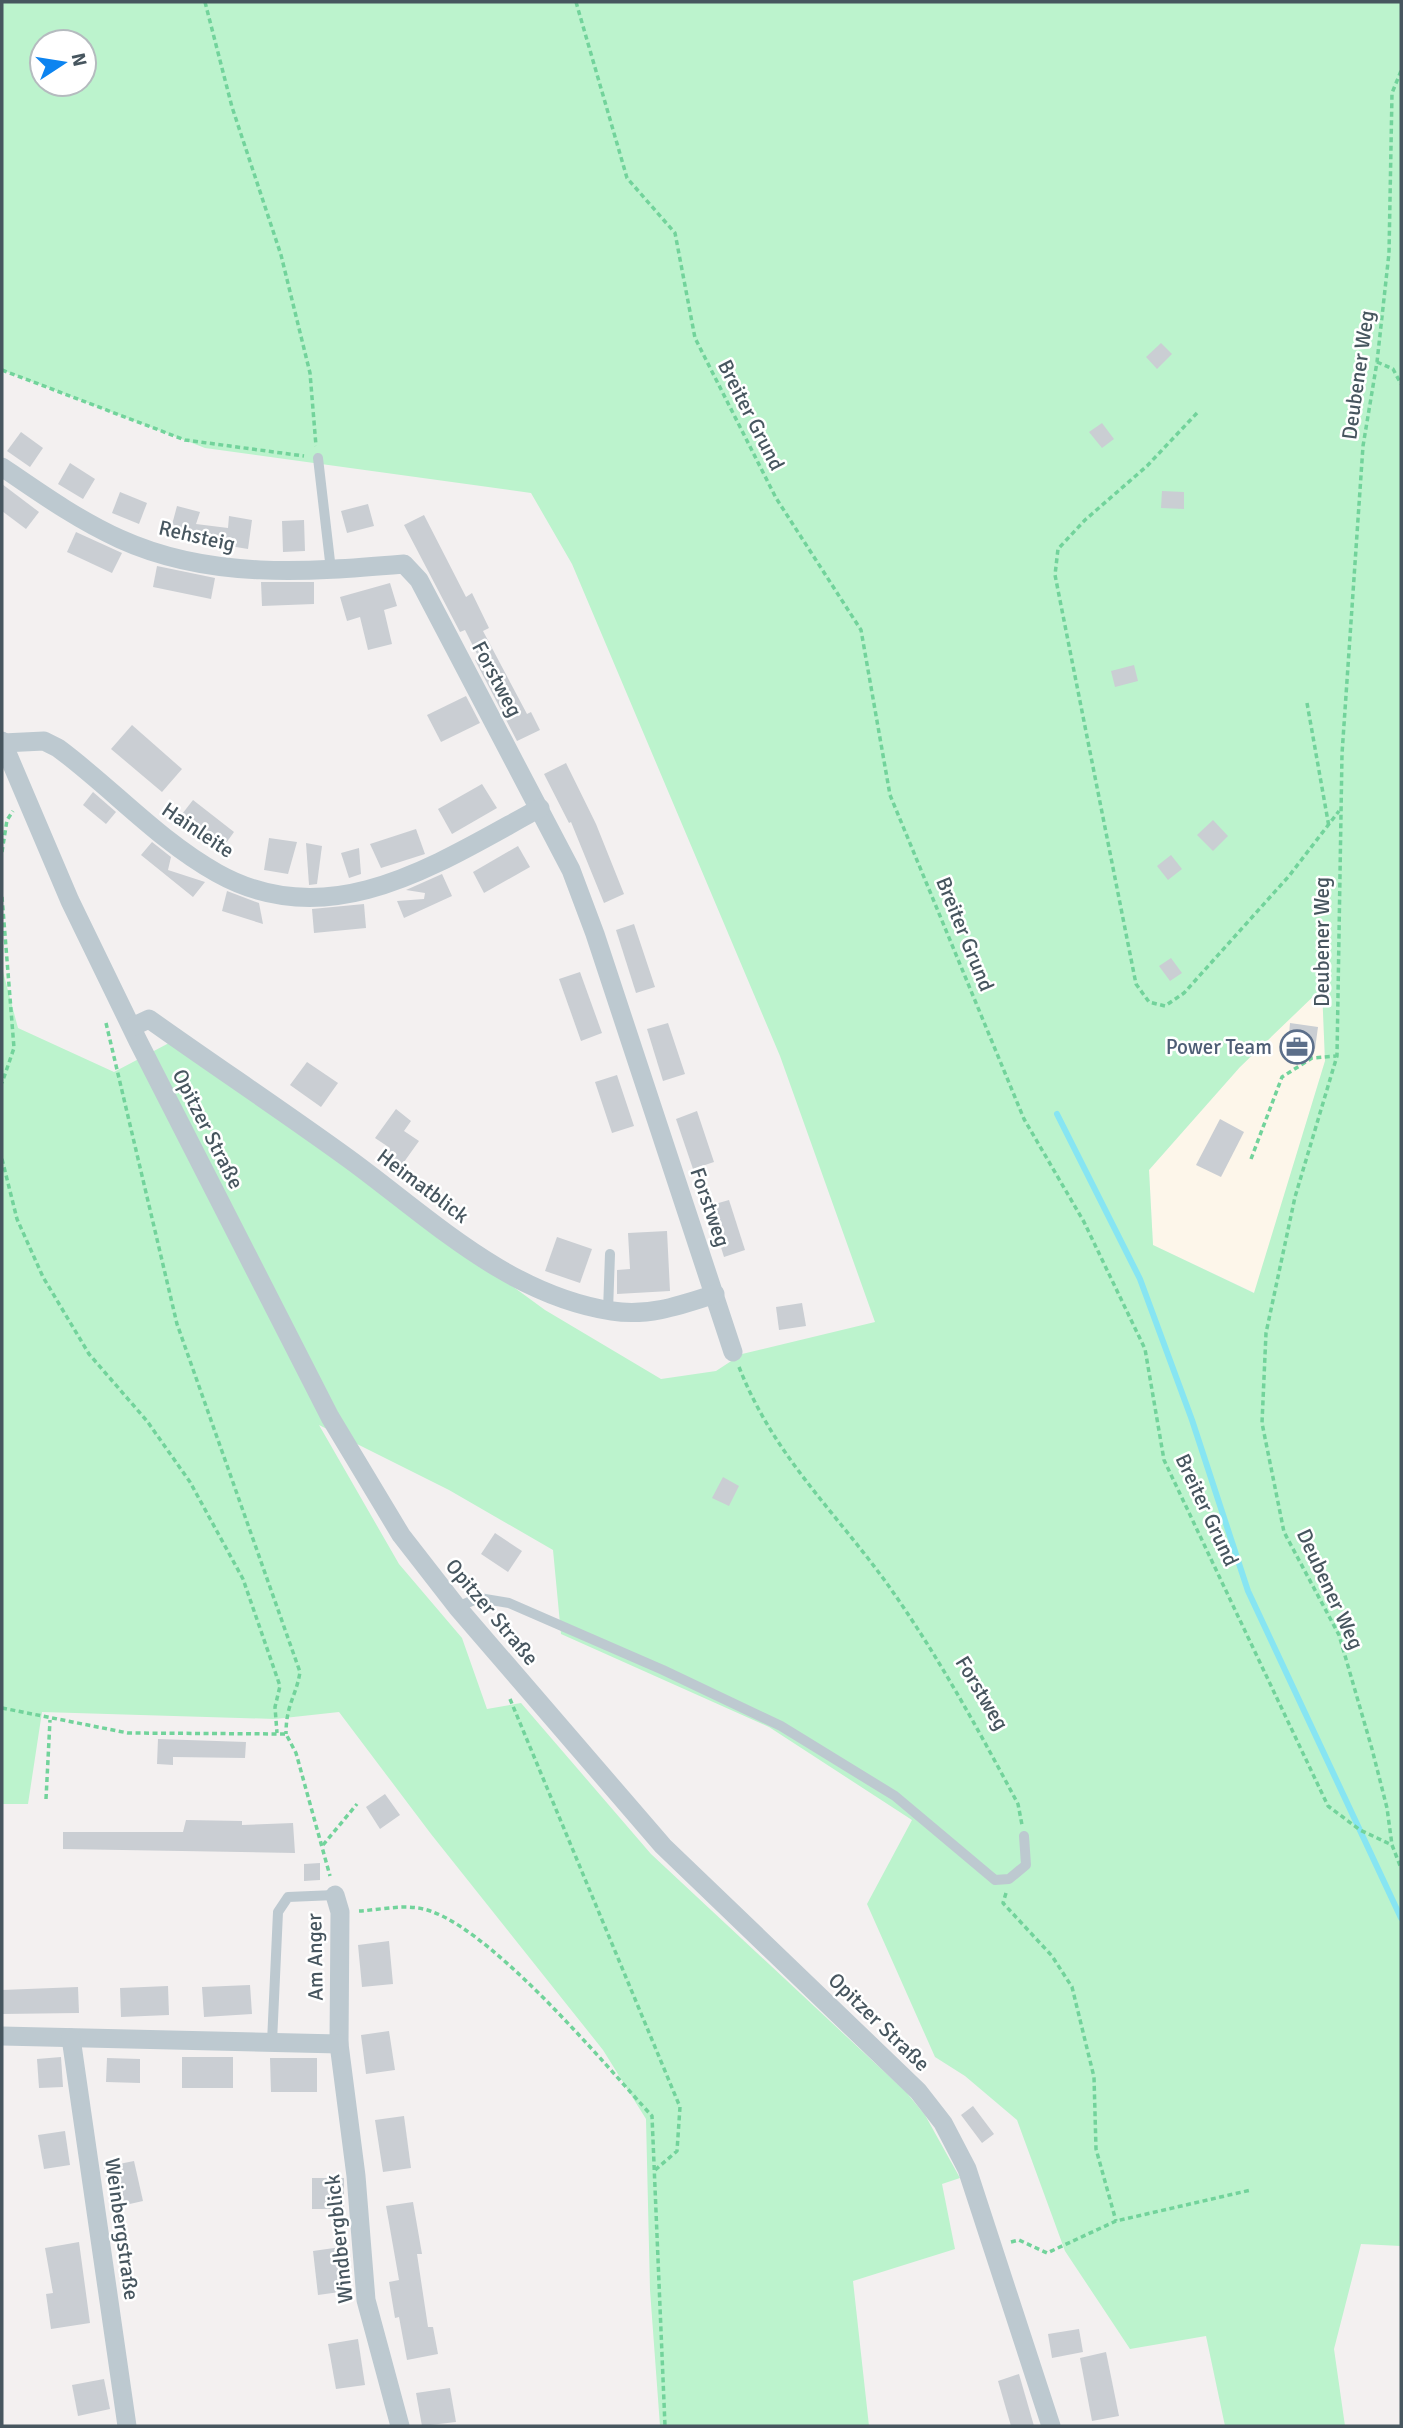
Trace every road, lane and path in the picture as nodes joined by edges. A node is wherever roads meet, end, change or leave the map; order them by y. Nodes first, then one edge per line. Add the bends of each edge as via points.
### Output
1 (205, 2) edge
2 (576, 2) edge
3 (1401, 71) edge
4 (1377, 362) junction
5 (2, 370) edge
6 (1401, 384) edge
7 (1197, 413) dead end
8 (317, 458) junction
9 (2, 467) edge
10 (404, 564) joint
11 (331, 570) junction
12 (1307, 703) dead end
13 (2, 742) edge
14 (23, 797) junction
15 (540, 808) junction
16 (1339, 811) junction
17 (1329, 827) junction
18 (2, 852) edge
19 (2, 897) edge
20 (106, 1020) dead end
21 (132, 1027) junction
22 (1337, 1056) junction
23 (2, 1083) edge
24 (2, 1158) edge
25 (1251, 1160) dead end
26 (610, 1254) dead end
27 (715, 1294) junction
28 (608, 1311) junction
29 (733, 1352) joint
30 (457, 1607) junction
31 (507, 1691) dead end
32 (2, 1708) edge
33 (50, 1720) junction
34 (277, 1733) junction
35 (286, 1734) junction
36 (46, 1800) dead end
37 (357, 1804) dead end
38 (1024, 1836) joint
39 (1392, 1845) junction
40 (322, 1846) junction
41 (1401, 1868) edge
42 (1009, 1879) junction
43 (338, 1904) junction
44 (2, 2036) edge
45 (71, 2038) junction
46 (272, 2042) junction
47 (339, 2044) junction
48 (654, 2171) junction
49 (1251, 2190) dead end
50 (1116, 2221) junction
51 (995, 2248) junction
52 (127, 2426) edge
53 (400, 2426) edge
54 (665, 2426) edge
55 (1051, 2426) edge

1 - 8 path via 232,107 281,255 307,360
2 - 39 path, Breiter Grund via 627,178 675,233 695,338 776,498 861,630 890,795 1024,1119 1084,1222 1145,1349 1164,1460 1328,1806 1360,1830
3 - 4 path, Deubener Weg via 1392,93 1389,253
4 - 6 path via 1393,369
4 - 16 path, Deubener Weg via 1363,446
5 - 8 path via 185,440
7 - 17 path via 1058,549 1055,575 1136,984 1149,1002 1165,1006 1184,993
8 - 11 lane
9 - 11 street, Rehsteig via 73,514 121,540 152,550 225,568
10 - 11 street, Rehsteig
10 - 15 street, Forstweg via 419,580
12 - 17 path
13 - 14 street, Opitzer Straße
13 - 15 street, Hainleite via 44,741 58,748 147,824 218,873 268,894 320,898 405,880
14 - 18 path via 7,820
14 - 21 street, Opitzer Straße
15 - 27 street, Forstweg via 571,870 595,934
16 - 17 path
16 - 22 path, Deubener Weg
19 - 23 path via 14,1048
20 - 35 path via 177,1324 300,1672 286,1711
21 - 28 street, Heimatblick via 149,1019 481,1258 547,1295
21 - 30 street, Opitzer Straße via 330,1418 401,1535
22 - 25 path via 1312,1058 1282,1077
22 - 39 path, Deubener Weg via 1296,1197 1266,1333 1262,1423 1284,1532 1339,1635 1372,1749
24 - 34 path via 17,1219 43,1277 89,1354 147,1421 190,1482 243,1579 280,1686 275,1707
26 - 28 lane
27 - 28 street, Heimatblick via 660,1312
27 - 29 street, Forstweg
29 - 38 path, Forstweg via 750,1396 777,1444 887,1584 984,1740 1018,1804
30 - 42 lane via 479,1598 509,1603 781,1726 895,1796 986,1875
30 - 51 street, Opitzer Straße via 663,1846 918,2091 943,2123 967,2169
31 - 48 path via 680,2107 677,2151
32 - 33 path
33 - 34 path via 128,1733
33 - 36 path
34 - 35 path
35 - 40 path, Am Anger via 296,1753
37 - 40 path
38 - 42 lane via 1026,1865
39 - 41 path, Deubener Weg
40 - 43 path, Am Anger
42 - 50 path via 1003,1903 1052,1956 1072,1987 1094,2077 1096,2149
43 - 46 lane via 288,1897 278,1912
43 - 47 street, Am Anger
43 - 48 path via 419,1908 458,1923 526,1981 653,2116
44 - 45 street
45 - 46 street
45 - 52 street, Weinbergstraße
46 - 47 street
47 - 53 street, Windbergblick via 366,2301
48 - 54 path
49 - 50 path
50 - 51 path via 1047,2253 1019,2239
51 - 55 street, Opitzer Straße

